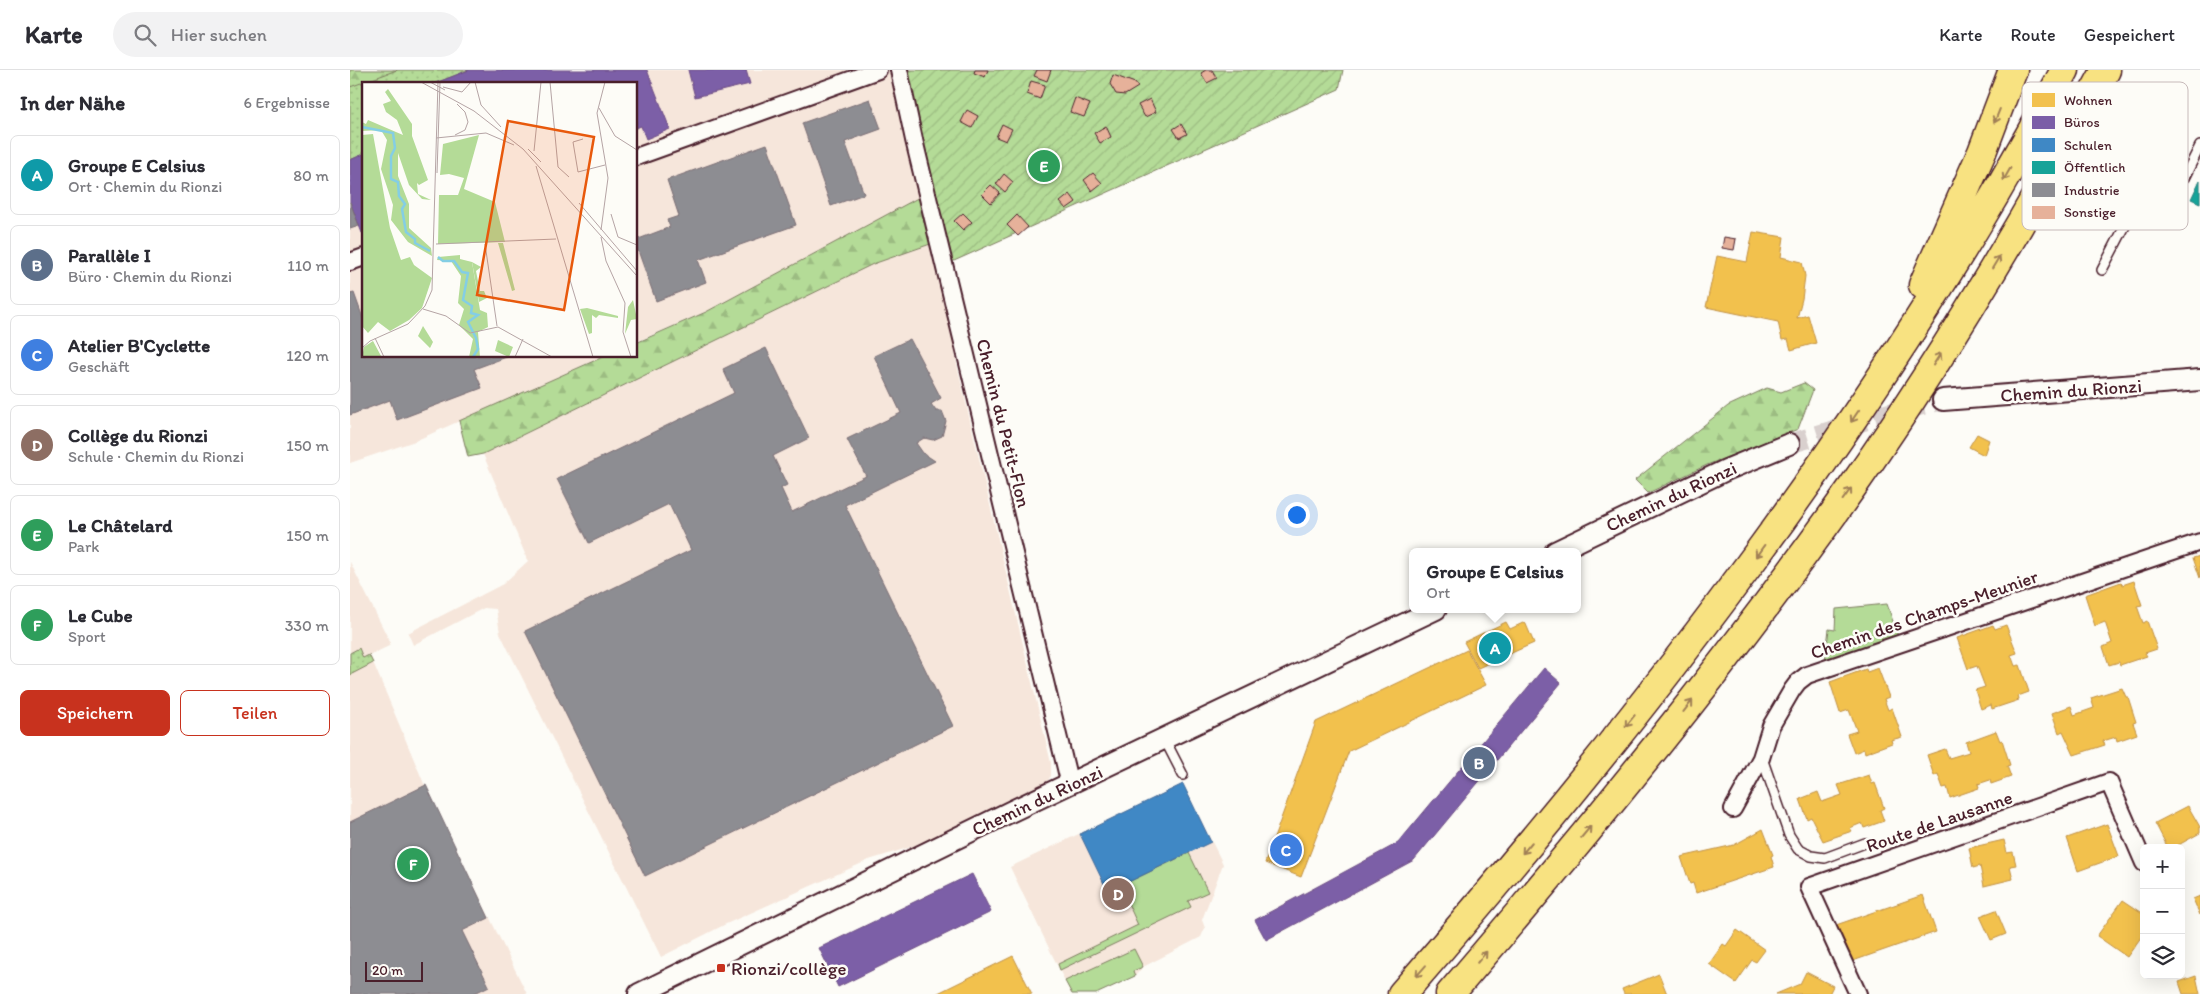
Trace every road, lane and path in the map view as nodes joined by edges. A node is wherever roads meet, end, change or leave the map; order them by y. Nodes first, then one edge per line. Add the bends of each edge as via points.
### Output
1 (878, 70) edge
2 (899, 70) edge
3 (2014, 70) edge
4 (2065, 70) edge
5 (2106, 70) edge
6 (2058, 82) edge
7 (2099, 82) edge
8 (2200, 146) edge
9 (2022, 147) edge
10 (638, 156) edge
11 (2188, 170) edge
12 (2022, 219) edge
13 (2123, 230) edge
14 (362, 258) edge
15 (350, 262) edge
16 (2102, 270) dead end
17 (1882, 376) junction
18 (2200, 380) edge
19 (1943, 400) tunnel mouth
20 (1789, 444) tunnel mouth
21 (2200, 542) edge
22 (1563, 548) edge
23 (1428, 613) edge
24 (1166, 740) junction
25 (1762, 758) junction
26 (1183, 775) dead end
27 (1070, 785) junction
28 (1733, 808) dead end
29 (1865, 843) dead end
30 (2140, 854) edge
31 (638, 994) edge
32 (1402, 994) edge
33 (1450, 994) edge
34 (1858, 994) edge

1 - 10 street
2 - 27 street, Chemin du Petit-Flon
3 -> 17 highway via 1982,152
4 -> 6 highway
7 -> 5 highway
8 - 11 lane
9 -> 17 highway
33 -> 12 highway via 1688,707 1851,488 1913,397
13 - 16 lane
14 - 15 street
17 -> 32 highway via 1800,497 1658,686 1530,844
18 - 19 street, Chemin du Rionzi
20 - 22 street, Chemin du Rionzi via 1726,470
21 - 25 street, Chemin des Champs-Meunier via 1807,675 1795,686 1771,726
23 - 24 street, Chemin du Rionzi
24 - 26 lane
24 - 27 street, Chemin du Rionzi
25 - 28 street, Chemin des Champs-Meunier
25 - 29 lane via 1789,835 1798,849 1811,856 1825,858
27 - 31 street, Chemin du Rionzi
30 - 34 street, Route de Lausanne via 2109,782 1809,887

